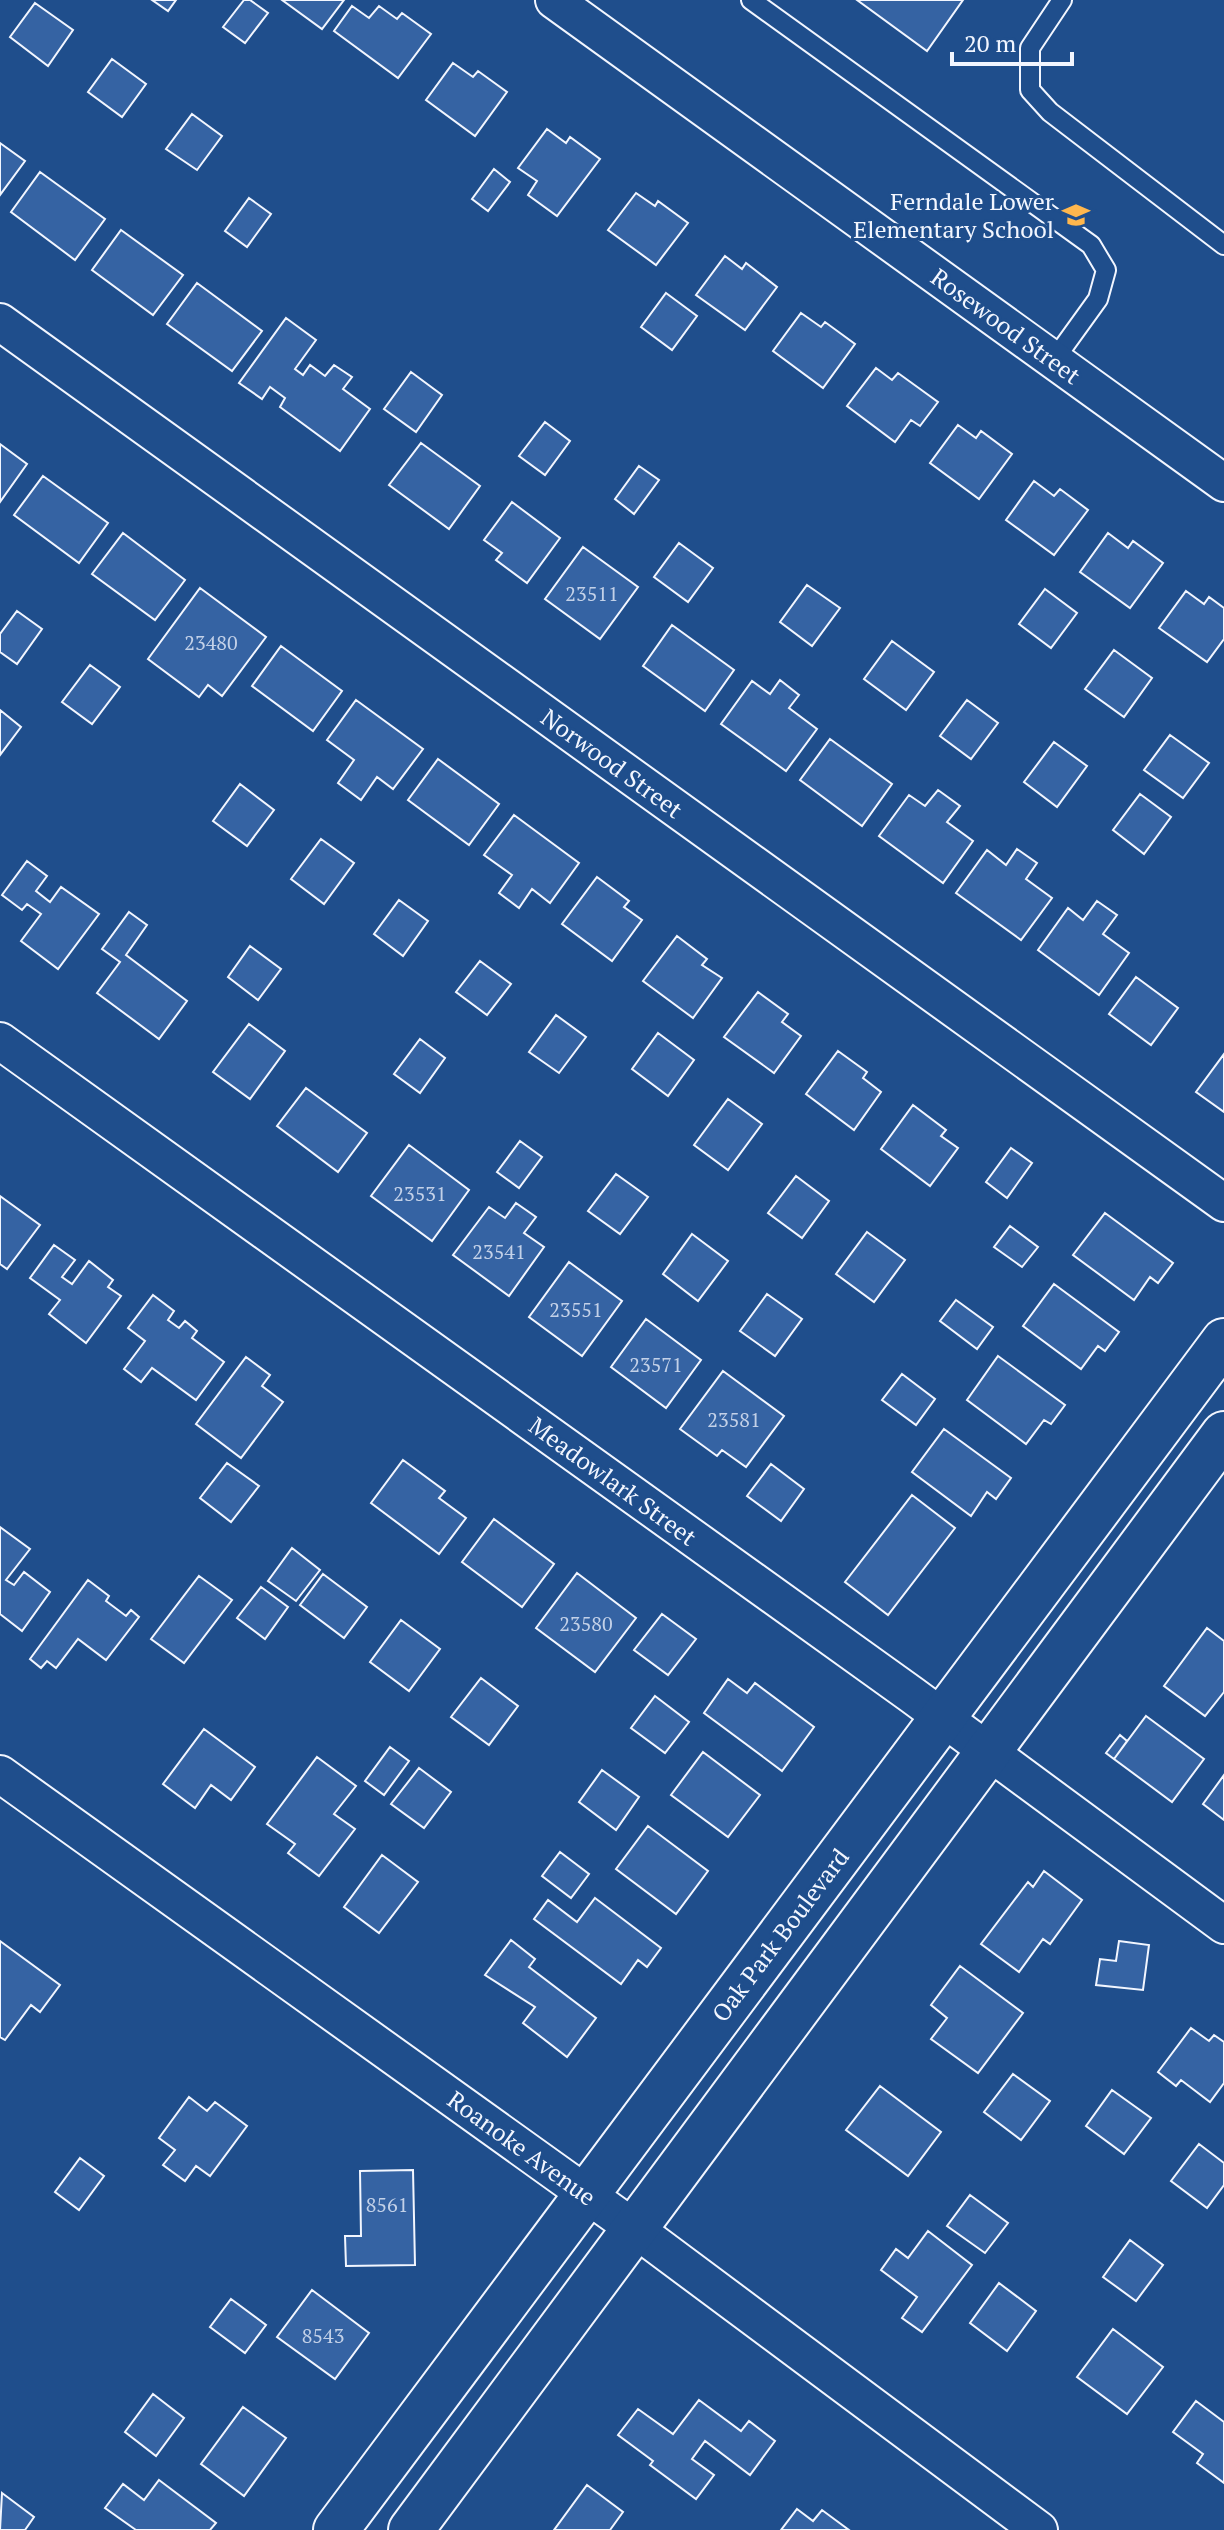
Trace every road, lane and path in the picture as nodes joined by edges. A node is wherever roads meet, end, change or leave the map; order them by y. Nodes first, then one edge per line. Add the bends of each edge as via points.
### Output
1 (554, 0) edge
2 (751, 0) edge
3 (1062, 0) edge
4 (1224, 245) edge
5 (0, 322) edge
6 (1054, 360) junction
7 (1224, 483) edge
8 (0, 1041) edge
9 (1224, 1203) edge
10 (1224, 1341) edge
11 (1224, 1434) edge
12 (942, 1719) junction
13 (987, 1753) junction
14 (0, 1774) edge
15 (1224, 1925) edge
16 (587, 2195) junction
17 (635, 2229) junction
18 (336, 2530) edge
19 (411, 2530) edge
20 (1039, 2530) edge

1 - 6 street, Rosewood Street
2 - 6 lane via 1091,245 1106,270 1098,299
3 - 4 lane via 1030,48 1030,90 1050,112
5 - 9 street, Norwood Street
6 - 7 street, Rosewood Street
8 - 12 street, Meadowlark Street
10 - 12 street, Oak Park Boulevard
11 - 13 street
12 - 13 street, Meadowlark Street
12 - 16 street, Oak Park Boulevard
13 - 15 street, Meadowlark Street
13 - 17 street
14 - 16 street, Roanoke Avenue
16 - 17 street, Roanoke Avenue
16 - 18 street, Oak Park Boulevard
17 - 19 street
17 - 20 street, Roanoke Avenue

